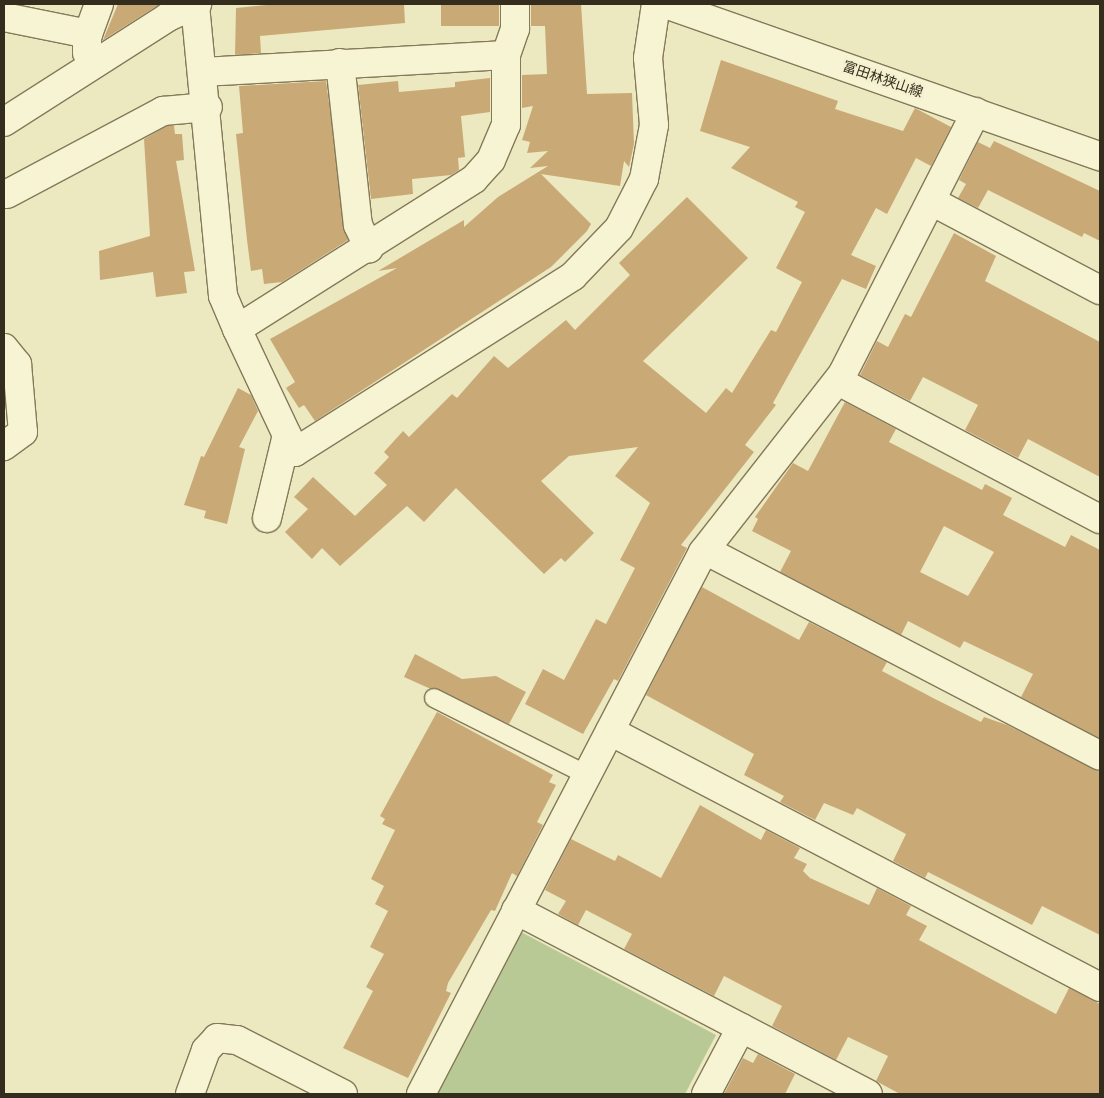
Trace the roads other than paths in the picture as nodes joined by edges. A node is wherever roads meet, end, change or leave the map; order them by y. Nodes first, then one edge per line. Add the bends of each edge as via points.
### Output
1 (99, 4) edge
2 (196, 4) edge
3 (515, 4) edge
4 (656, 4) edge
5 (665, 4) edge
6 (4, 17) edge
7 (88, 34) junction
8 (506, 55) junction
9 (340, 63) junction
10 (92, 64) junction
11 (204, 72) junction
12 (208, 107) junction
13 (976, 112) junction
14 (4, 122) edge
15 (1100, 156) edge
16 (7, 194) dead end
17 (931, 202) junction
18 (369, 249) junction
19 (1100, 290) edge
20 (237, 329) junction
21 (4, 348) edge
22 (838, 381) junction
23 (287, 435) junction
24 (4, 446) edge
25 (267, 518) dead end
26 (1100, 519) edge
27 (704, 550) junction
28 (434, 698) dead end
29 (610, 731) junction
30 (1100, 756) edge
31 (587, 775) junction
32 (516, 910) junction
33 (1100, 987) edge
34 (741, 1028) junction
35 (190, 1094) edge
36 (343, 1094) edge
37 (421, 1094) edge
38 (706, 1094) edge
39 (868, 1094) edge

1 - 7 street
2 - 10 street
2 - 11 street
3 - 8 street via 515,28
4 - 23 street via 648,58 654,92 651,152 644,179 619,228 573,276 295,452
5 - 13 street, 富田林狭山線
6 - 7 street
7 - 10 street
8 - 9 street
8 - 18 street via 506,125 491,160 474,179
9 - 11 street
9 - 18 street via 358,225
10 - 14 street
11 - 12 street
12 - 16 street via 163,111
12 - 20 street via 223,296
13 - 15 street, 富田林狭山線
13 - 17 street
17 - 19 street
17 - 22 street
18 - 20 street
20 - 23 street
21 - 24 street via 17,364 22,432
22 - 26 street
22 - 27 street
23 - 25 street
27 - 29 street
27 - 30 street
28 - 31 lane
29 - 31 street
29 - 33 street
31 - 32 street
32 - 34 street
32 - 37 street
34 - 38 street
34 - 39 street
35 - 36 street via 206,1050 217,1038 237,1040

